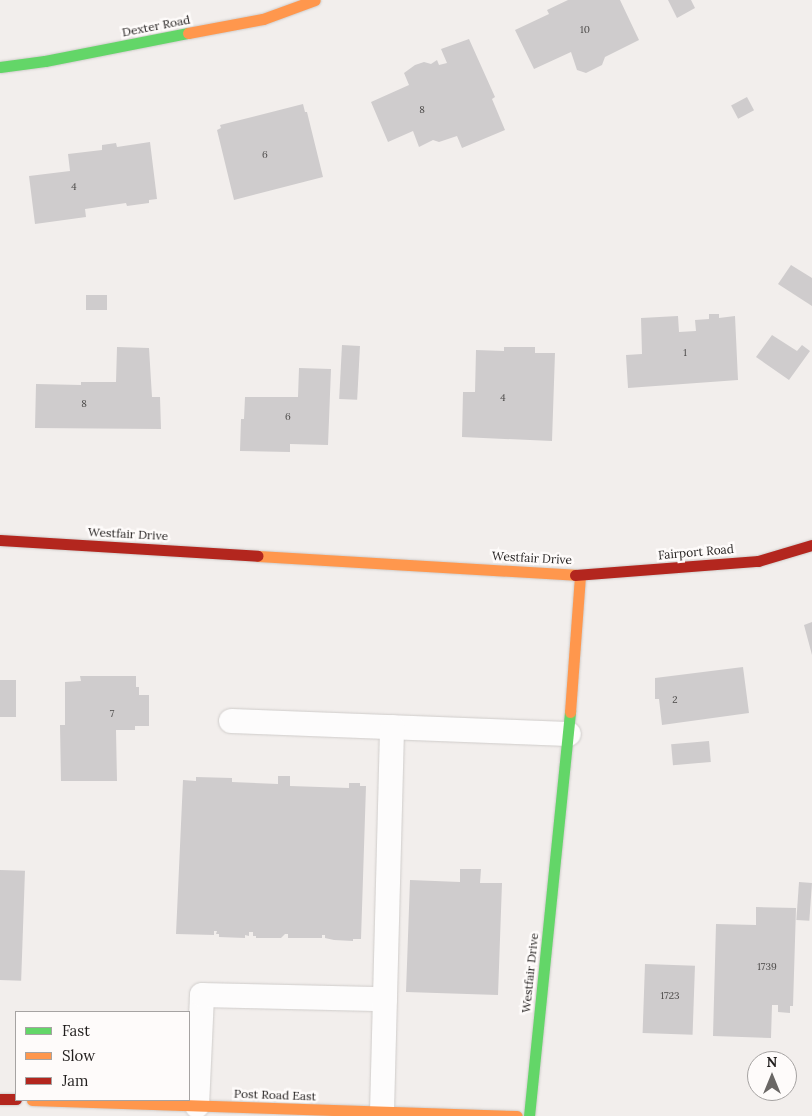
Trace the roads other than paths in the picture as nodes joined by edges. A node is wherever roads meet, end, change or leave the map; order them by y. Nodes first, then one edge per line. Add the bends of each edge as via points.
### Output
1 (315, 0) edge
2 (0, 67) edge
3 (0, 540) edge
4 (812, 545) edge
5 (580, 575) junction
6 (232, 721) dead end
7 (392, 727) junction
8 (569, 734) junction
9 (385, 999) junction
10 (0, 1098) edge
11 (15, 1099) edge
12 (37, 1101) edge
13 (198, 1106) junction
14 (79, 1109) edge
15 (382, 1112) junction
16 (341, 1113) edge
17 (517, 1116) edge
18 (529, 1116) edge

1 - 2 street, Dexter Road via 264,19
3 - 5 street, Westfair Drive
4 - 5 street, Fairport Road via 758,561
5 - 8 street, Westfair Drive
6 - 7 lane
7 - 8 lane
7 - 9 lane
8 - 18 street, Westfair Drive
9 - 13 lane via 202,995
9 - 15 lane
10 - 11 street
12 - 14 street, Post Road East
13 - 14 street, Post Road East
13 - 16 street, Post Road East
15 - 16 street, Post Road East
15 - 17 street, Post Road East

